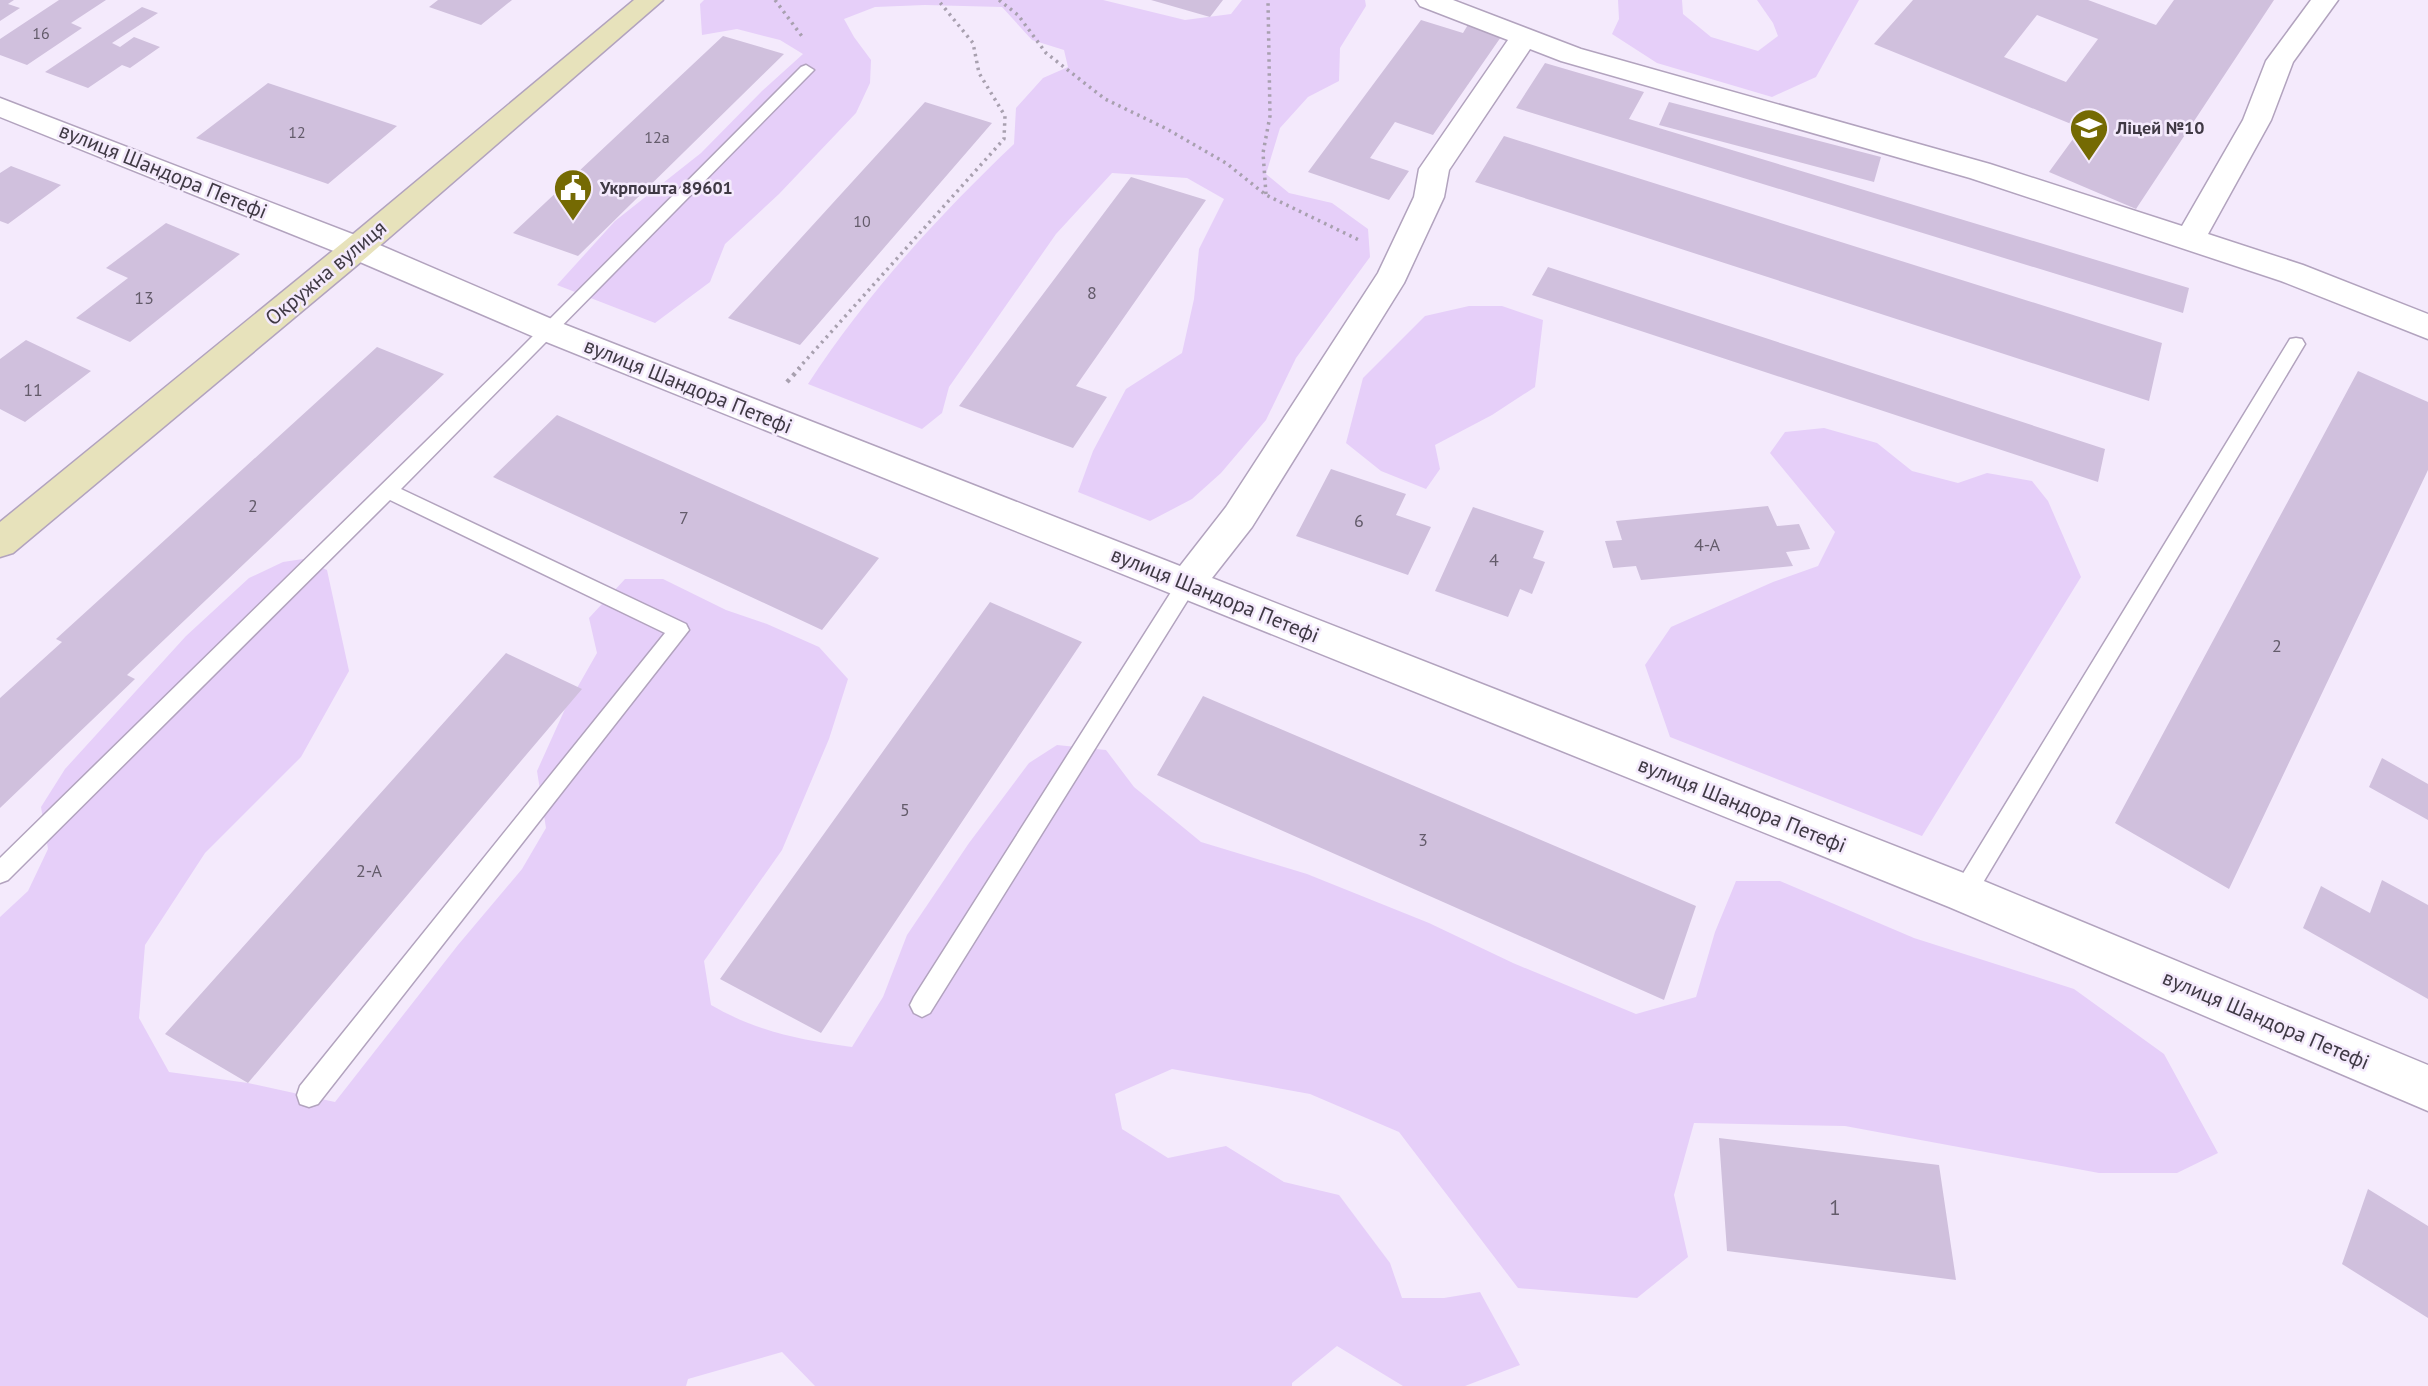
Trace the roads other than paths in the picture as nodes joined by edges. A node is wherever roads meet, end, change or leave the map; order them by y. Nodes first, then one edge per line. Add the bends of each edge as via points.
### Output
1 (650, 0) edge
2 (1429, 0) edge
3 (2325, 0) edge
4 (1523, 38) junction
5 (806, 70) dead end
6 (0, 107) edge
7 (2190, 239) junction
8 (357, 248) junction
9 (2428, 327) edge
10 (550, 331) junction
11 (2296, 344) dead end
12 (388, 491) junction
13 (0, 543) edge
14 (1187, 584) junction
15 (0, 873) edge
16 (1964, 893) junction
17 (922, 1004) dead end
18 (2428, 1088) edge
19 (309, 1095) dead end

1 - 8 street, Окружна вулиця
2 - 4 street
3 - 7 street via 2280,61 2257,120
4 - 7 street via 1980,172
4 - 14 street via 1434,169 1429,197 1393,275 1239,517
5 - 10 lane
6 - 8 street, вулиця Шандора Петефі
7 - 9 street via 2292,272
8 - 10 street, вулиця Шандора Петефі
8 - 13 street, Окружна вулиця
10 - 12 lane
10 - 14 street, вулиця Шандора Петефі
11 - 16 lane
12 - 15 lane
12 - 19 lane via 678,630
14 - 16 street, вулиця Шандора Петефі
14 - 17 lane
16 - 18 street, вулиця Шандора Петефі

